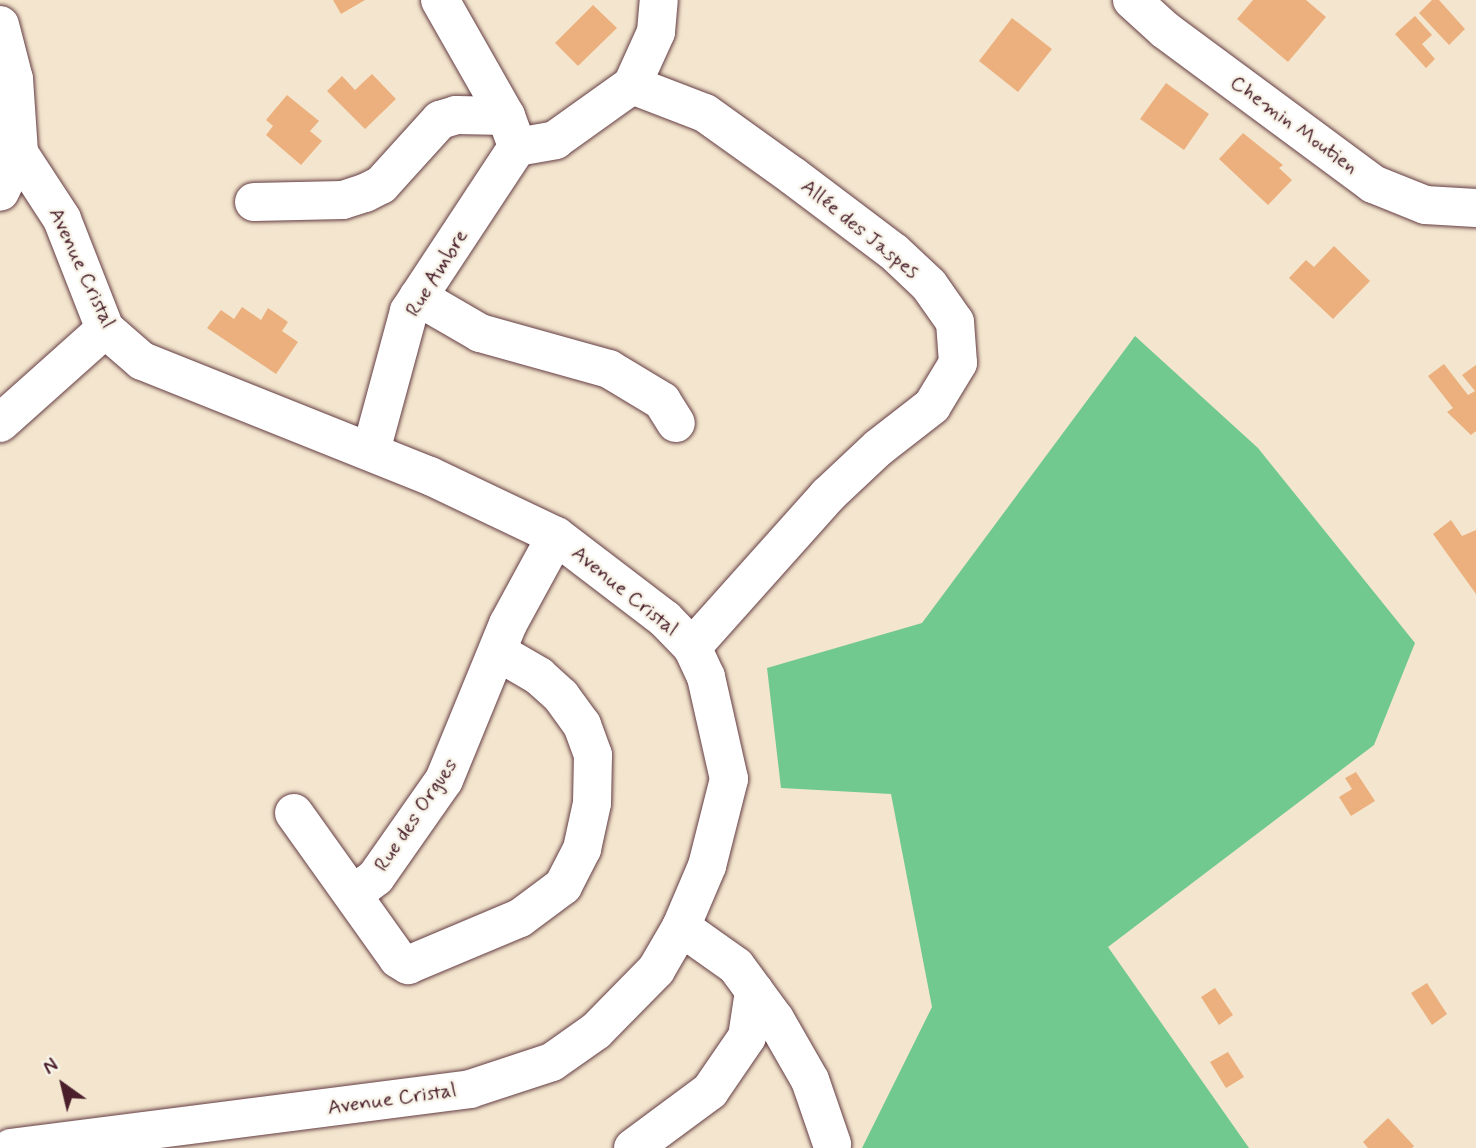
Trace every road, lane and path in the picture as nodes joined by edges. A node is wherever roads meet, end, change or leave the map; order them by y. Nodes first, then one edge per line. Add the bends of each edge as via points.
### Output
1 (440, 0) edge
2 (659, 0) edge
3 (1132, 0) edge
4 (0, 25) edge
5 (632, 85) junction
6 (511, 132) junction
7 (19, 153) junction
8 (0, 192) edge
9 (254, 202) dead end
10 (1476, 208) edge
11 (418, 298) junction
12 (106, 329) junction
13 (0, 423) edge
14 (676, 423) dead end
15 (371, 451) junction
16 (556, 536) junction
17 (692, 647) junction
18 (498, 652) junction
19 (295, 813) dead end
20 (355, 893) junction
21 (681, 928) junction
22 (754, 991) junction
23 (832, 1144) dead end
24 (11, 1148) edge
25 (633, 1148) edge

1 - 6 street
2 - 5 street via 656,32
3 - 10 street, Chemin Moutien via 1165,30 1373,184 1425,205
4 - 7 street via 14,79
5 - 6 street via 555,140
5 - 17 street, Allée des Jaspes via 705,113 793,176 894,252 929,285 954,322 958,363 932,406 828,495
6 - 9 street via 456,115 440,120 381,184 365,193 343,200
6 - 11 street, Rue Ambre
7 - 8 street
7 - 12 street, Avenue Cristal via 62,219
11 - 14 street via 480,333 609,369 662,401
11 - 15 street, Rue Ambre via 409,311
12 - 13 street
12 - 15 street, Avenue Cristal via 142,361
15 - 16 street, Avenue Cristal
16 - 17 street, Avenue Cristal via 665,619
16 - 18 street, Rue des Orgues via 508,624
17 - 21 street, Avenue Cristal via 706,677 729,779 707,866
18 - 20 street, Rue des Orgues via 444,780 376,877
18 - 20 street, Rue des Orgues via 539,676 561,696 582,725 593,755 592,803 582,849 563,886 520,918 408,965 398,959
19 - 20 street, Rue des Orgues
21 - 22 street via 736,966
21 - 24 street, Avenue Cristal via 656,970 596,1031 552,1062 470,1089
22 - 23 street via 810,1080
22 - 25 street via 747,1037 710,1091

